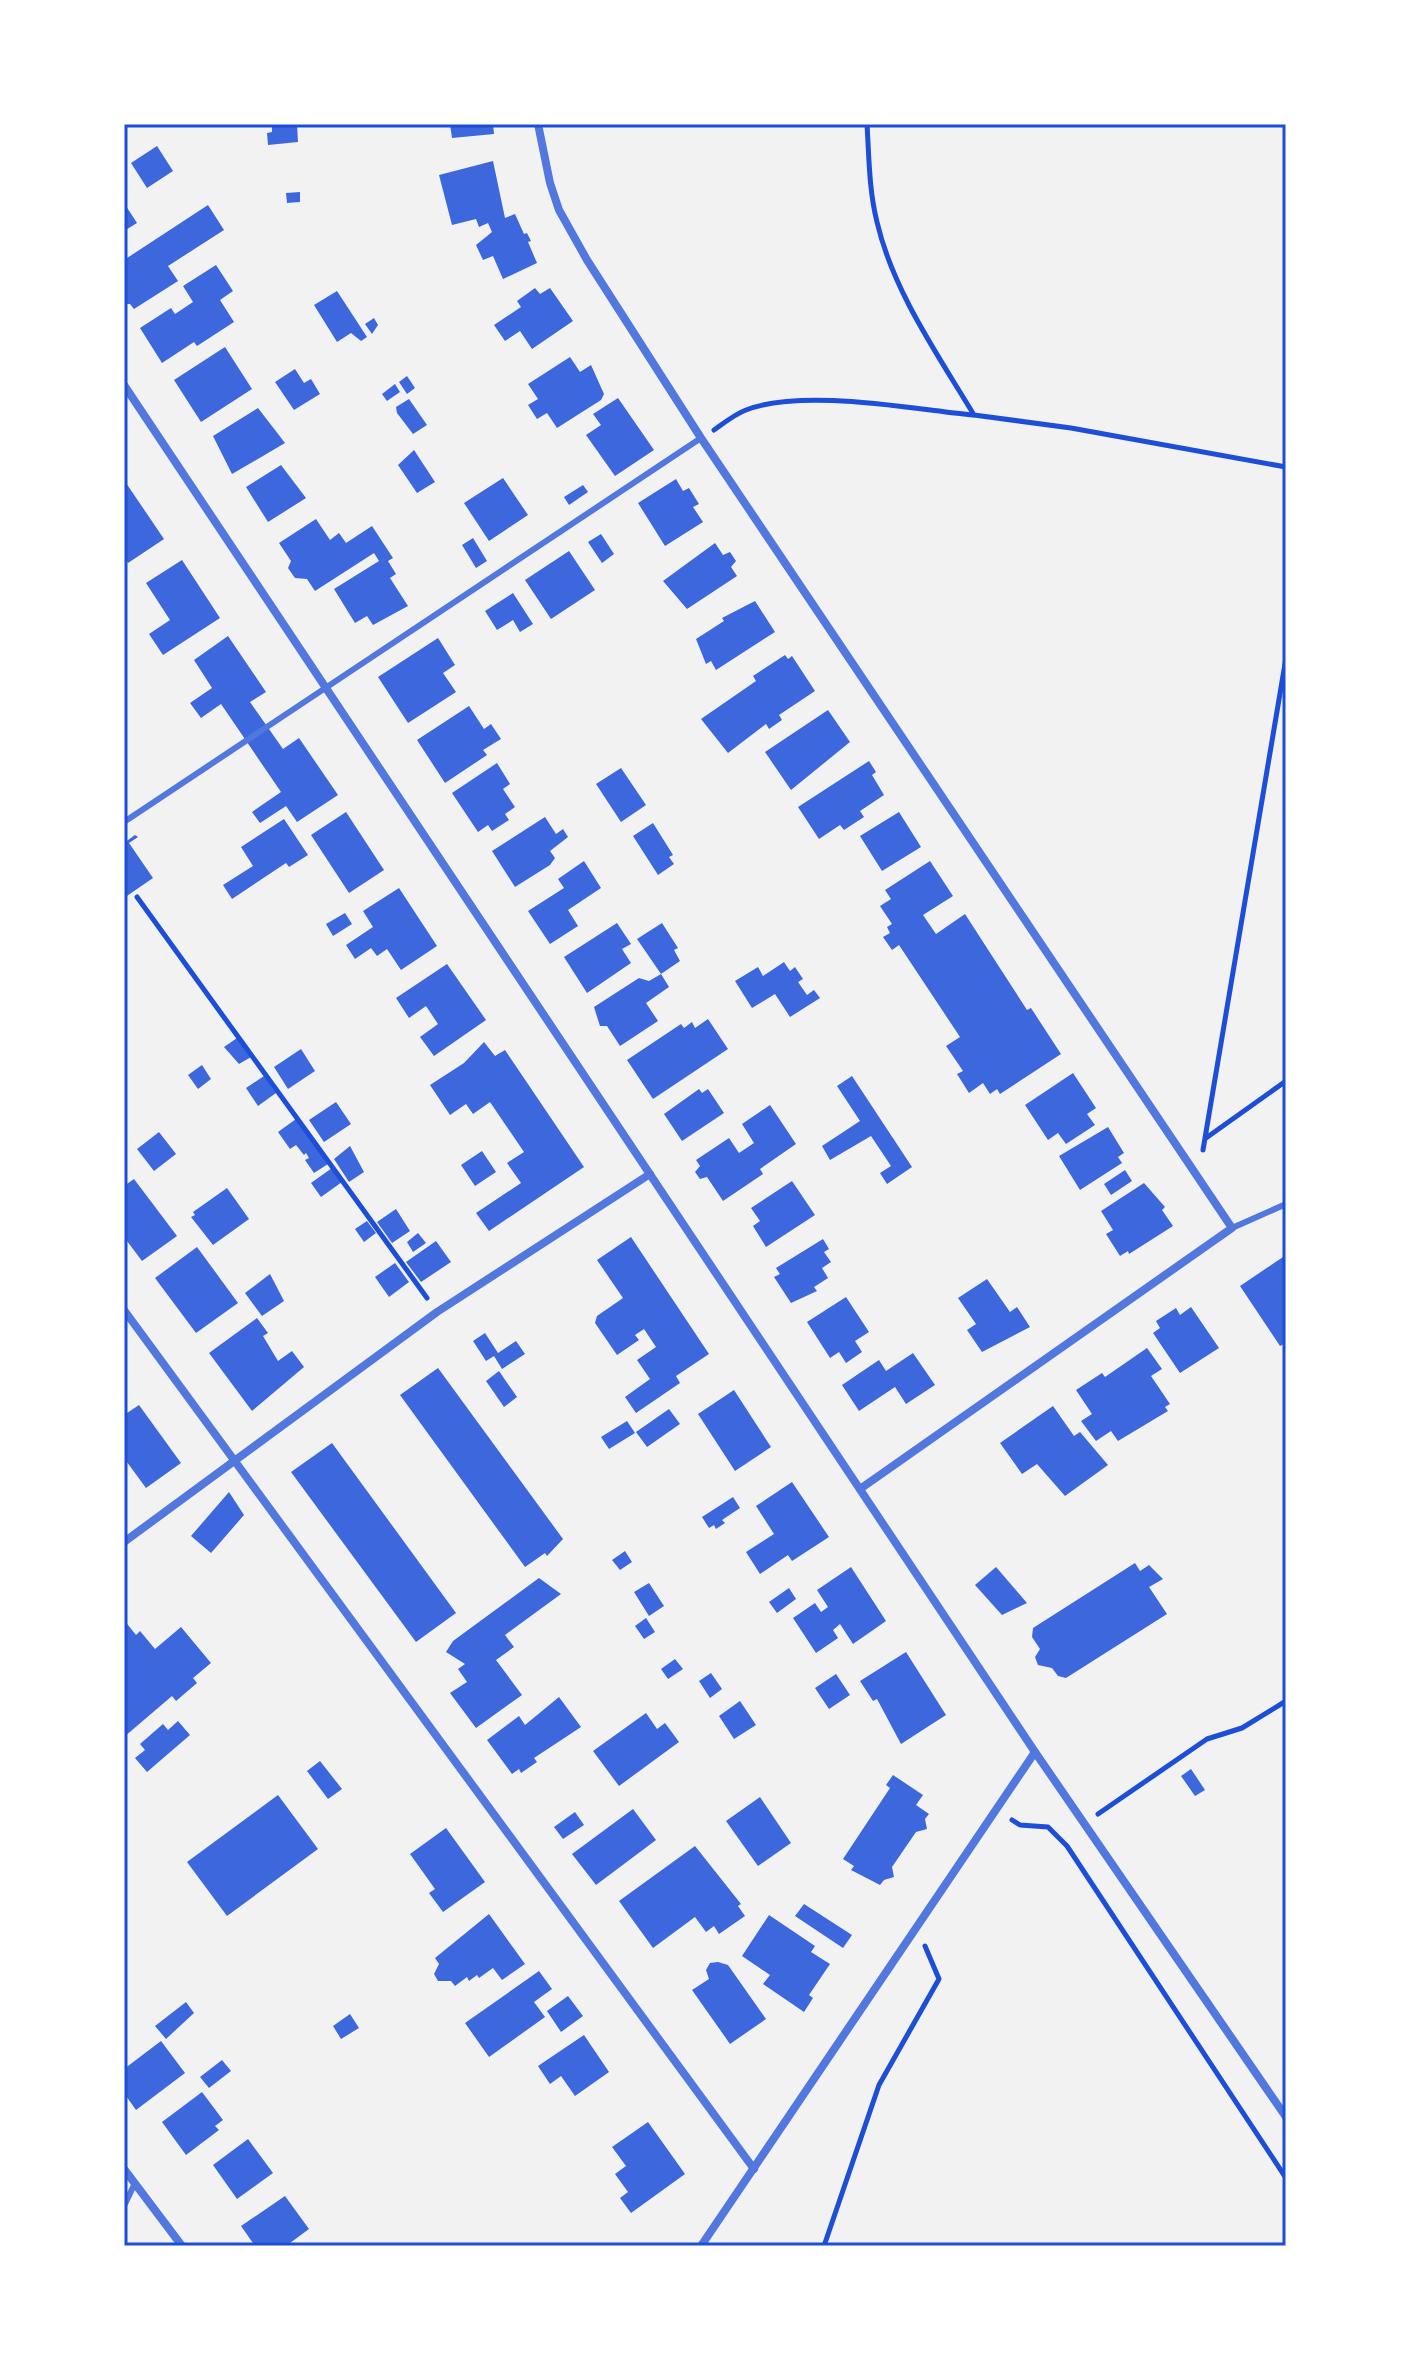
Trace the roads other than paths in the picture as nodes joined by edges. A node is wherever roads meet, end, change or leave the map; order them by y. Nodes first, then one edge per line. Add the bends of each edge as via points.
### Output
1 (538, 124) edge
2 (124, 385) edge
3 (701, 438) junction
4 (326, 687) junction
5 (124, 822) edge
6 (650, 1174) junction
7 (1286, 1204) edge
8 (1232, 1228) junction
9 (124, 1310) edge
10 (234, 1461) junction
11 (860, 1489) junction
12 (124, 1542) edge
13 (1035, 1752) junction
14 (1286, 2117) edge
15 (124, 2169) edge
16 (754, 2169) junction
17 (135, 2183) junction
18 (124, 2206) edge
19 (182, 2246) edge
20 (701, 2246) edge

1 - 3 street via 559,210
2 - 4 street
3 - 4 lane
3 - 8 street
4 - 5 lane
4 - 6 street
6 - 10 street via 437,1312
6 - 11 street
7 - 8 lane
8 - 11 street
9 - 10 street
10 - 12 street
10 - 16 street
11 - 13 street
13 - 14 street
13 - 16 street
15 - 17 street
16 - 20 street
17 - 18 lane
17 - 19 street

